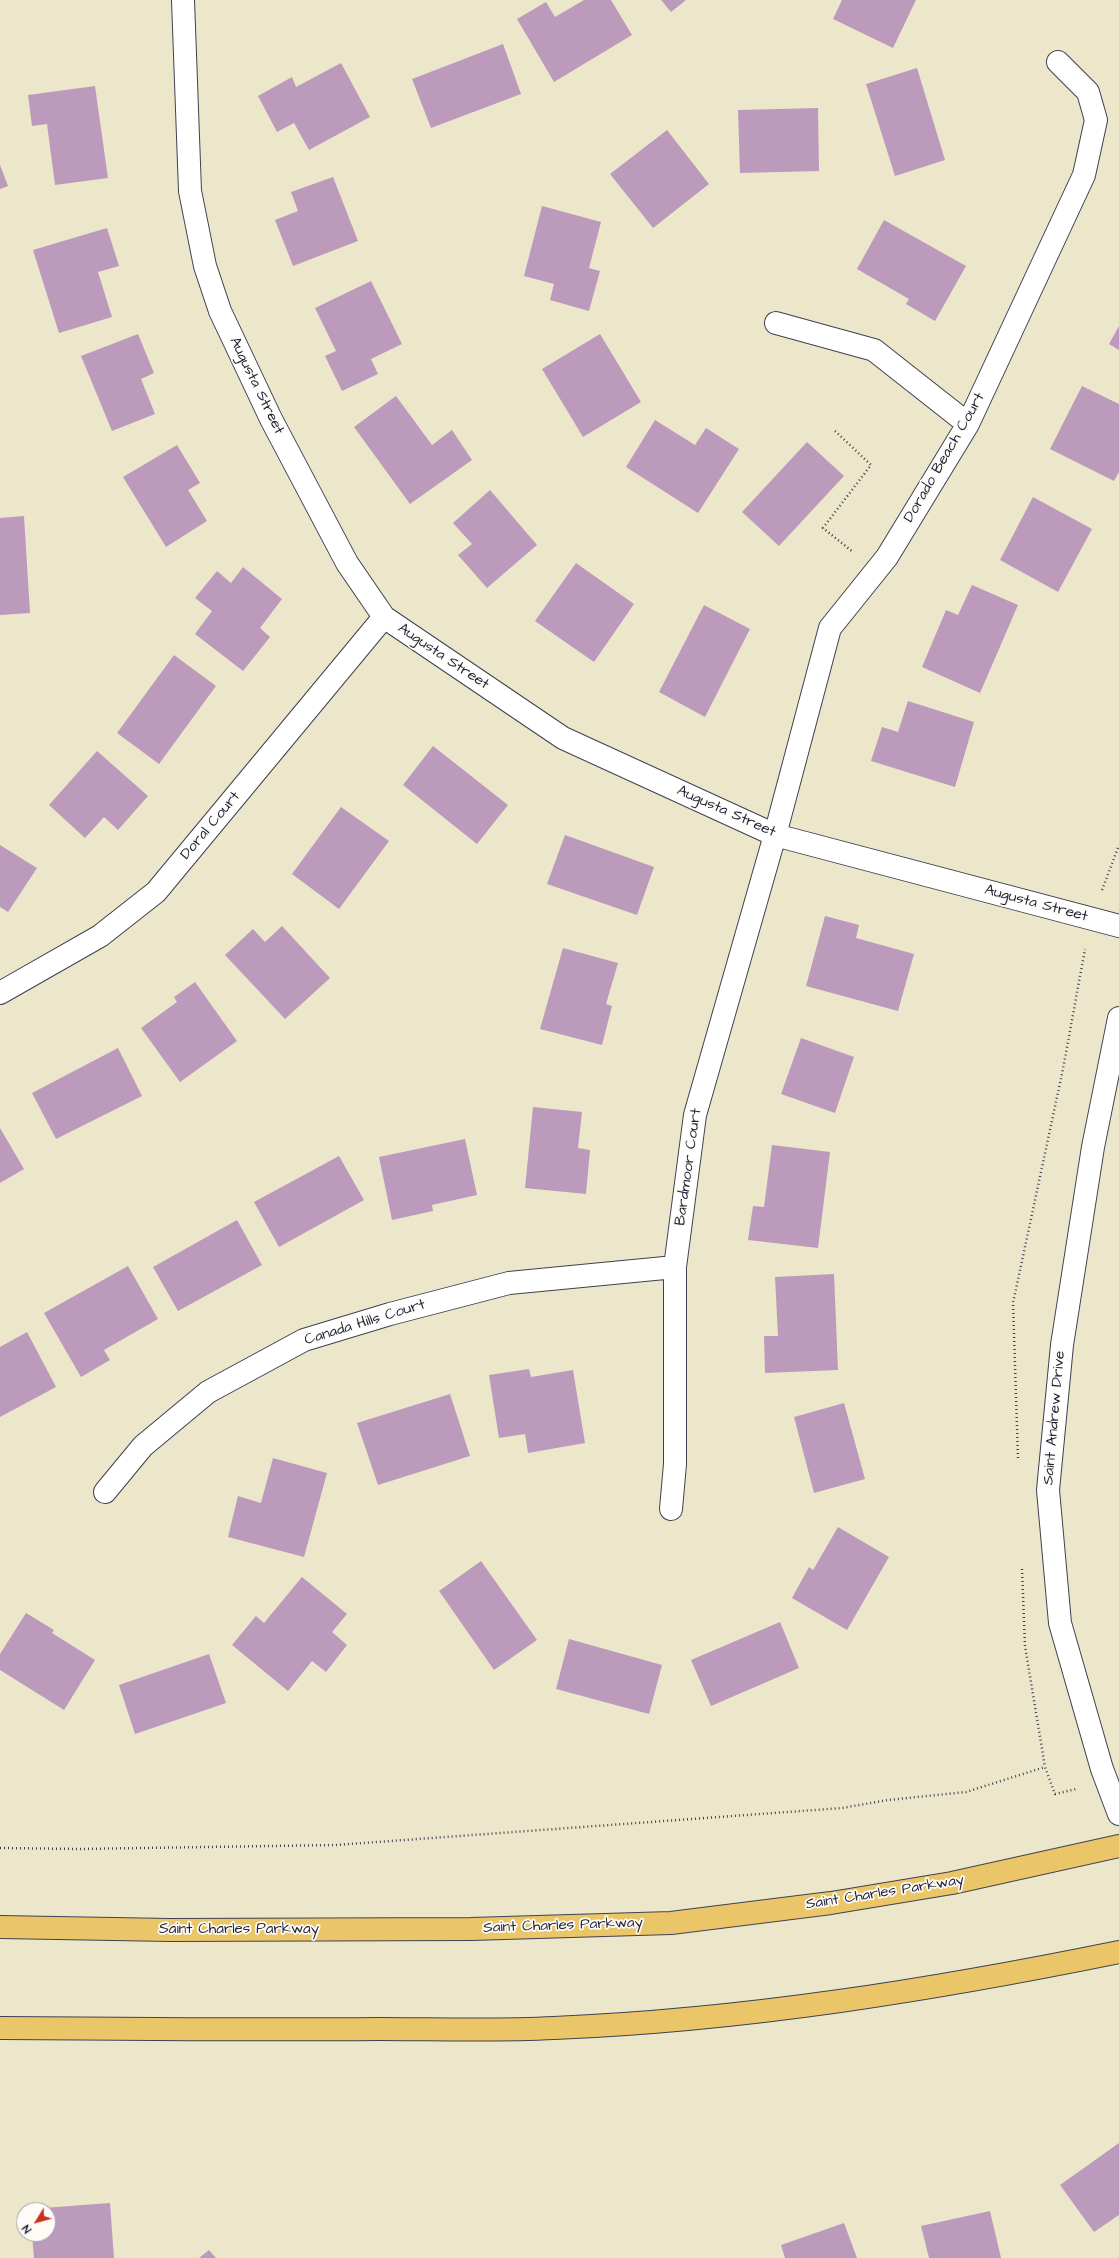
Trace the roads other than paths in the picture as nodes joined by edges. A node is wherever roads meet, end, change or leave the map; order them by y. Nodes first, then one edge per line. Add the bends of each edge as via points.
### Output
1 (183, 0) edge
2 (1058, 62) dead end
3 (776, 323) dead end
4 (968, 424) junction
5 (384, 616) junction
6 (775, 835) junction
7 (1119, 926) edge
8 (0, 993) edge
9 (1119, 1018) edge
10 (676, 1267) junction
11 (105, 1492) dead end
12 (671, 1509) dead end
13 (1119, 1814) edge
14 (1119, 1846) edge
15 (0, 1927) edge
16 (1119, 1952) edge
17 (0, 2028) edge

1 - 5 street, Augusta Street via 190,191 205,266 220,310 271,419 347,563
2 - 4 street, Dorado Beach Court via 1088,92 1096,120 1084,176
3 - 4 street via 874,350
4 - 6 street, Dorado Beach Court via 887,557 830,628
5 - 6 street, Augusta Street via 563,738
5 - 8 street, Doral Court via 156,892 100,936
6 - 7 street, Augusta Street
6 - 10 street, Bardmoor Court via 695,1115
9 - 13 street, Saint Andrew Drive via 1093,1148 1062,1345 1048,1490 1060,1624
10 - 11 street, Canada Hills Court via 509,1283 390,1314 304,1340 208,1392 143,1446
10 - 12 street, Bardmoor Court via 676,1464
14 - 15 main road, Saint Charles Parkway via 952,1884 831,1903 670,1923 471,1930
16 - 17 main road via 987,1979 864,1999 703,2018 553,2028

